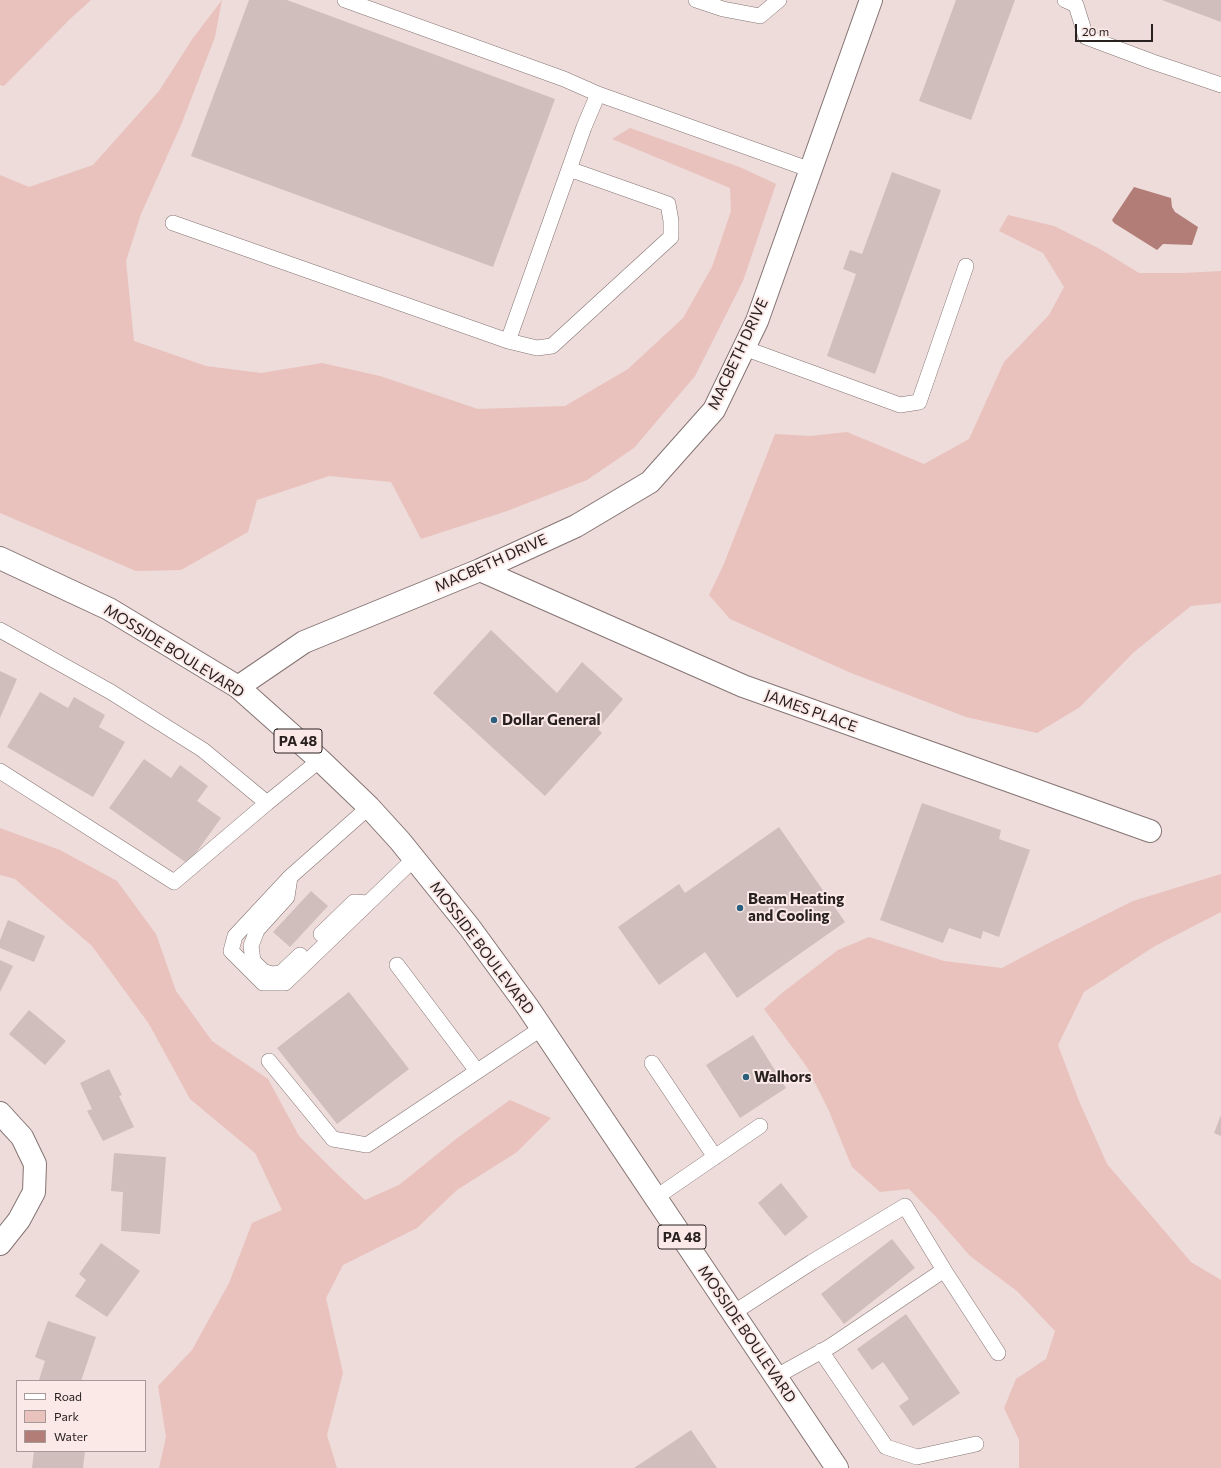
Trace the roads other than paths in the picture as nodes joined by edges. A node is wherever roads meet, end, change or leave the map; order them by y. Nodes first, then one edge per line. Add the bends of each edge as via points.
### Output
1 (345, 0) edge
2 (696, 0) edge
3 (778, 0) edge
4 (872, 0) edge
5 (1065, 0) edge
6 (712, 2) edge
7 (1221, 85) edge
8 (598, 94) junction
9 (569, 169) junction
10 (811, 170) junction
11 (173, 223) dead end
12 (966, 266) dead end
13 (508, 341) junction
14 (744, 348) junction
15 (0, 558) edge
16 (480, 570) junction
17 (0, 630) edge
18 (238, 687) junction
19 (320, 760) junction
20 (0, 771) edge
21 (267, 803) junction
22 (369, 807) junction
23 (1150, 831) dead end
24 (414, 859) junction
25 (290, 877) junction
26 (368, 903) junction
27 (397, 965) dead end
28 (542, 1028) junction
29 (269, 1061) dead end
30 (652, 1063) dead end
31 (477, 1071) junction
32 (0, 1113) edge
33 (760, 1126) dead end
34 (715, 1157) junction
35 (655, 1198) junction
36 (0, 1244) edge
37 (944, 1270) junction
38 (733, 1314) junction
39 (821, 1351) junction
40 (998, 1353) dead end
41 (775, 1377) junction
42 (976, 1444) dead end
43 (837, 1468) edge

1 - 8 lane via 564,78
2 - 6 lane
3 - 6 lane via 760,16 723,8
4 - 10 street, MACBETH DRIVE
5 - 7 lane via 1076,5 1086,36
8 - 9 lane
8 - 10 lane
9 - 13 lane
9 - 13 lane via 668,204 671,237 552,346 537,348
10 - 14 street, MACBETH DRIVE via 757,321
11 - 13 lane
12 - 14 lane via 919,402 900,405
14 - 16 street, MACBETH DRIVE via 714,410 650,482 576,526
15 - 18 street, MOSSIDE BOULEVARD / PA 48 via 109,610
16 - 18 street, MACBETH DRIVE via 304,642
16 - 23 street, JAMES PLACE via 743,686
17 - 21 lane via 111,692 203,750
18 - 19 street, MOSSIDE BOULEVARD / PA 48
19 - 21 lane
19 - 22 street, MOSSIDE BOULEVARD / PA 48
20 - 21 lane via 174,882
22 - 24 street, MOSSIDE BOULEVARD / PA 48
22 - 25 lane
24 - 26 lane
24 - 28 street, MOSSIDE BOULEVARD / PA 48 via 470,928
25 - 26 lane via 287,897 257,930 251,946 253,961 263,971 281,973 354,902
25 - 26 lane via 235,936 231,950 263,983 285,983
27 - 31 lane
28 - 31 lane
28 - 35 street, MOSSIDE BOULEVARD / PA 48
29 - 31 lane via 333,1139 367,1145
30 - 34 lane
32 - 36 street via 22,1137 35,1164 34,1192 19,1220
33 - 34 lane
34 - 35 lane
35 - 38 street, MOSSIDE BOULEVARD / PA 48
37 - 38 lane via 905,1206 812,1262
37 - 39 lane
37 - 40 lane
38 - 41 street, MOSSIDE BOULEVARD / PA 48
39 - 41 lane
39 - 42 lane via 886,1447 917,1457
41 - 43 street, MOSSIDE BOULEVARD / PA 48

